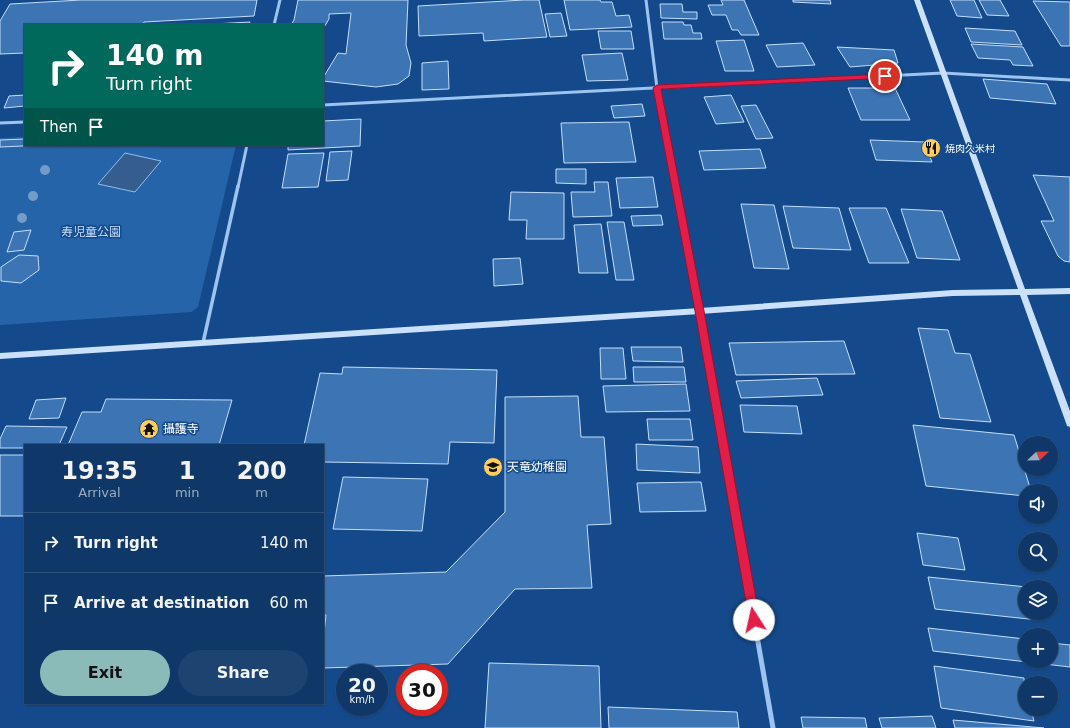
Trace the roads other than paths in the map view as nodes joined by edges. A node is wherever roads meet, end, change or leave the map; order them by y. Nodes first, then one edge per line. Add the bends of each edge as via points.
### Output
1 (280, 0) edge
2 (646, 0) edge
3 (917, 0) edge
4 (274, 24) edge
5 (943, 73) junction
6 (1070, 80) edge
7 (657, 88) junction
8 (324, 105) edge
9 (24, 122) edge
10 (0, 123) edge
11 (247, 146) edge
12 (1070, 291) edge
13 (1022, 292) junction
14 (700, 311) junction
15 (203, 343) junction
16 (0, 356) edge
17 (1070, 423) edge
18 (773, 728) edge

1 - 4 street
2 - 7 street
3 - 5 street
5 - 6 street
5 - 7 street
5 - 13 street
7 - 8 street
7 - 14 street
9 - 10 street
11 - 15 street
12 - 13 street
13 - 14 street via 953,293
13 - 17 street
14 - 15 street
14 - 18 street
15 - 16 street

